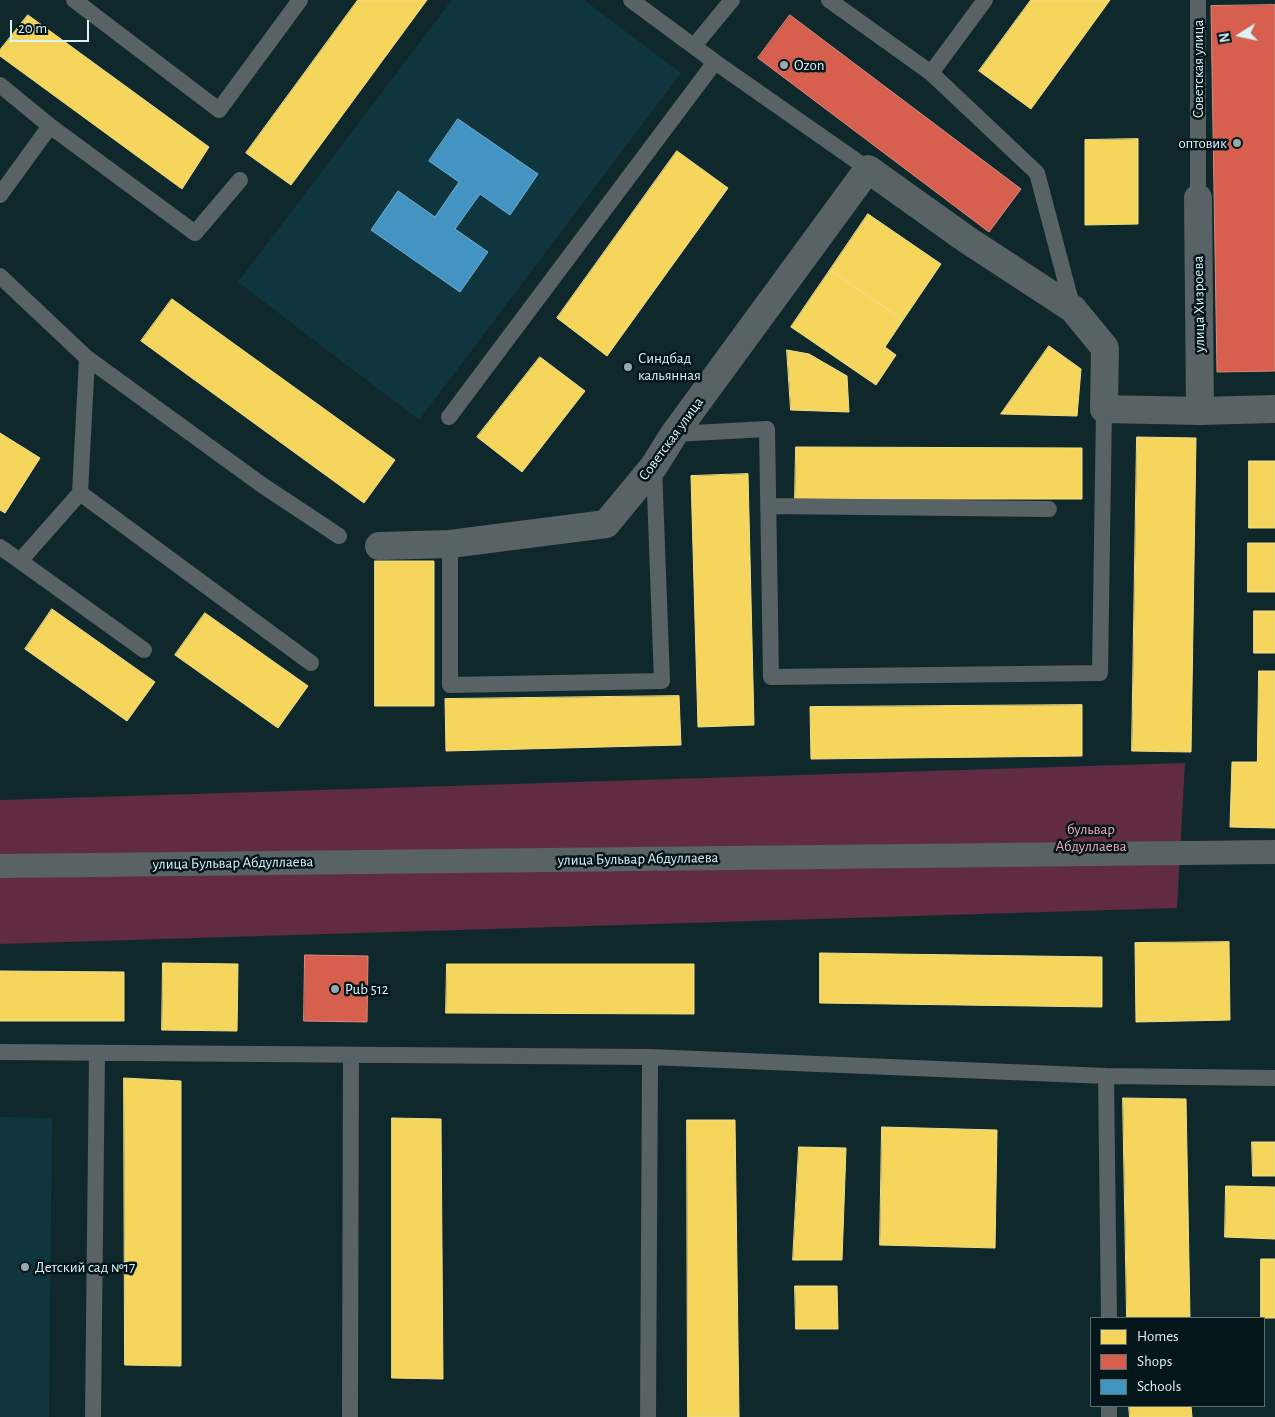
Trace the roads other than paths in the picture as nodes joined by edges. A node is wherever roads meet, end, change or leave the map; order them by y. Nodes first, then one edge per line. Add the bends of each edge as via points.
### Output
1 (74, 0) edge
2 (300, 0) edge
3 (631, 0) edge
4 (732, 0) edge
5 (829, 0) edge
6 (985, 0) edge
7 (1198, 0) edge
8 (694, 46) junction
9 (715, 62) junction
10 (931, 73) junction
11 (0, 85) edge
12 (50, 126) junction
13 (868, 169) junction
14 (240, 180) dead end
15 (0, 194) edge
16 (1198, 198) joint
17 (0, 276) edge
18 (1073, 309) junction
19 (87, 358) junction
20 (1104, 409) junction
21 (1275, 409) edge
22 (1200, 411) junction
23 (449, 417) dead end
24 (674, 434) junction
25 (654, 466) junction
26 (80, 493) junction
27 (768, 506) junction
28 (1049, 508) dead end
29 (339, 536) dead end
30 (450, 544) junction
31 (379, 546) dead end
32 (0, 547) edge
33 (20, 561) junction
34 (144, 650) dead end
35 (311, 663) dead end
36 (1275, 852) edge
37 (0, 866) edge
38 (0, 1052) edge
39 (97, 1052) junction
40 (352, 1055) junction
41 (650, 1058) junction
42 (1106, 1076) junction
43 (1275, 1078) edge
44 (1109, 1317) edge
45 (93, 1417) edge
46 (350, 1417) edge
47 (648, 1417) edge

1 - 2 lane via 219,110
3 - 8 lane
4 - 8 lane
5 - 10 lane
6 - 10 lane
7 - 16 lane, Советская улица
8 - 9 lane
9 - 13 lane
9 - 23 lane
10 - 18 lane via 1037,173
11 - 12 lane
12 - 14 lane via 194,233
12 - 15 lane
13 - 18 street via 966,239
13 - 24 street, Советская улица
16 - 22 street, улица Хизроева
17 - 19 lane
18 - 20 street via 1105,348
19 - 26 lane
19 - 29 lane via 262,485
20 - 22 street
20 - 27 lane via 1100,674 771,677
21 - 22 street
24 - 25 street, Советская улица
24 - 27 lane via 767,429
25 - 30 street, Советская улица via 606,524
25 - 30 lane via 662,681 450,686
26 - 33 lane
26 - 35 lane
27 - 28 lane
30 - 31 street, Советская улица
32 - 33 lane
33 - 34 lane
36 - 37 street, улица Бульвар Абдуллаева
38 - 39 lane
39 - 40 lane
39 - 45 lane
40 - 41 lane
40 - 46 lane
41 - 42 lane
41 - 47 lane
42 - 43 lane
42 - 44 lane

